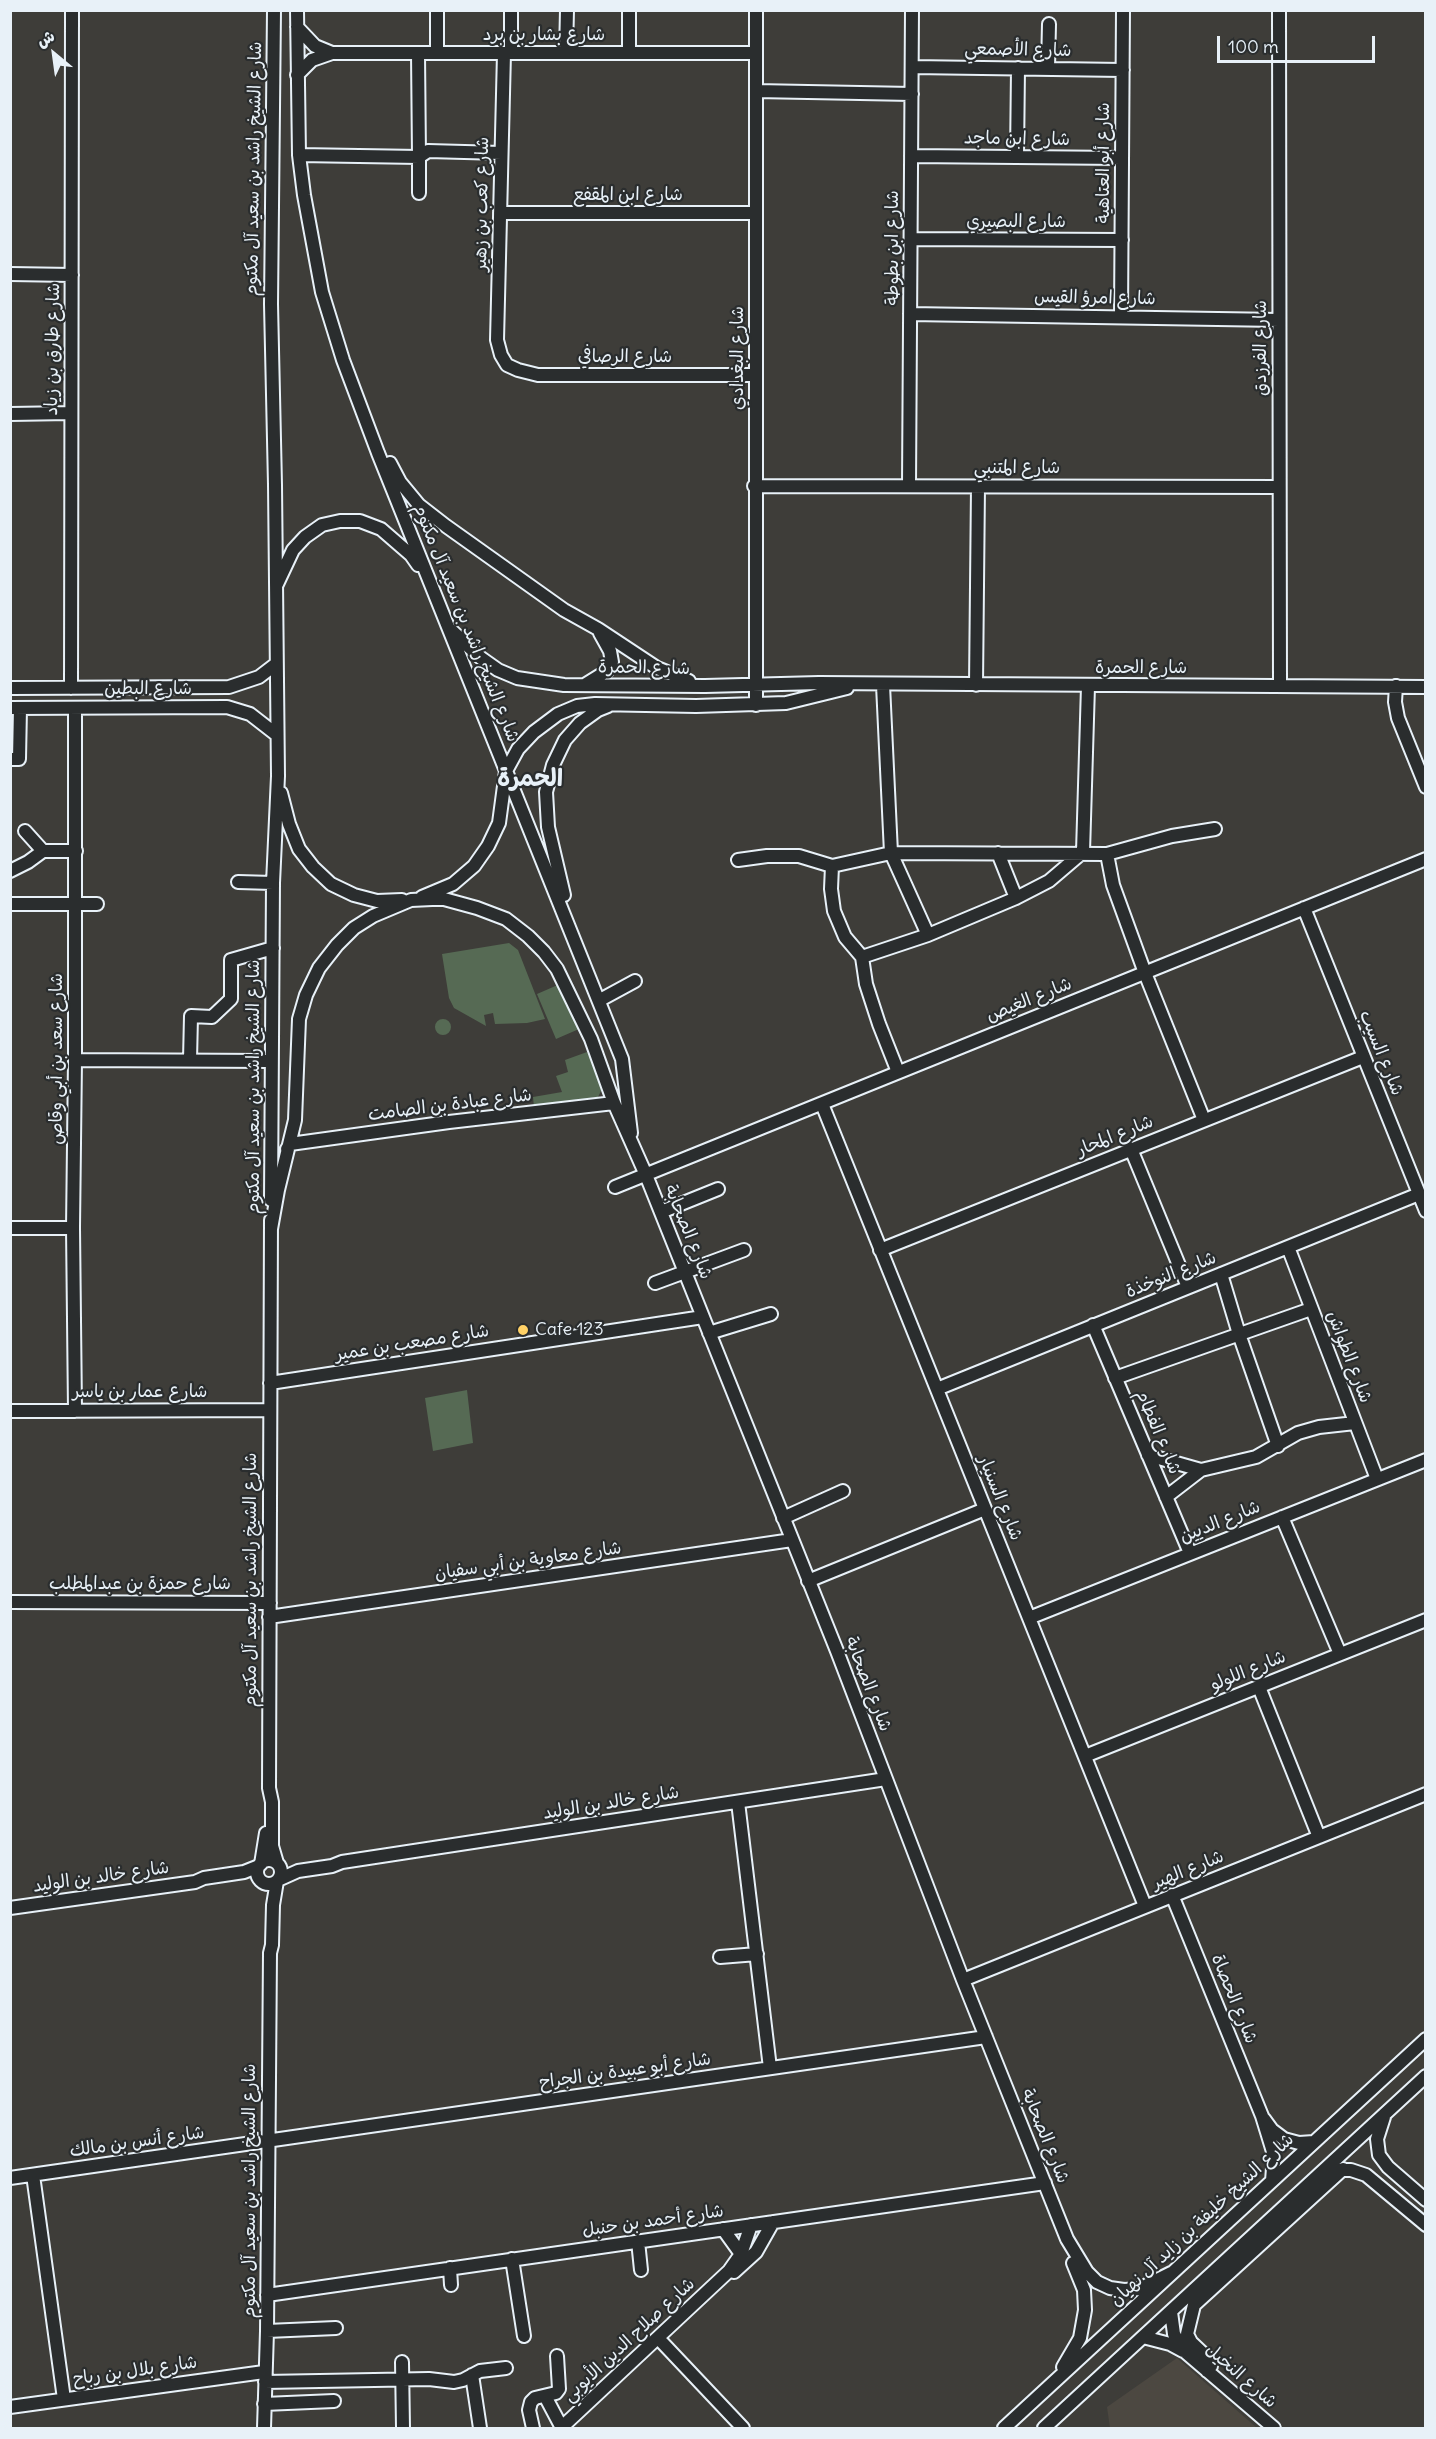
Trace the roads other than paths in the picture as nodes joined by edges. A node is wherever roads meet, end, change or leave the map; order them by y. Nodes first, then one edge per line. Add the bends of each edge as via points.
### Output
1 (72, 10) edge
2 (274, 10) edge
3 (297, 10) edge
4 (437, 10) edge
5 (511, 10) edge
6 (567, 10) edge
7 (629, 10) edge
8 (756, 10) edge
9 (912, 10) edge
10 (1124, 10) edge
11 (1279, 10) edge
12 (1049, 24) dead end
13 (297, 27) junction
14 (332, 52) junction
15 (418, 53) junction
16 (437, 53) junction
17 (507, 53) junction
18 (566, 53) junction
19 (629, 53) junction
20 (756, 53) junction
21 (912, 67) junction
22 (1018, 68) junction
23 (1048, 68) junction
24 (1123, 70) junction
25 (297, 75) junction
26 (756, 91) junction
27 (912, 94) junction
28 (501, 153) junction
29 (299, 155) junction
30 (911, 156) junction
31 (419, 157) junction
32 (1017, 157) junction
33 (1122, 158) junction
34 (419, 193) dead end
35 (501, 213) junction
36 (756, 213) junction
37 (911, 239) junction
38 (1122, 240) junction
39 (10, 274) edge
40 (72, 275) junction
41 (910, 314) junction
42 (1121, 316) junction
43 (1279, 320) junction
44 (501, 355) joint
45 (756, 375) junction
46 (70, 413) junction
47 (10, 414) edge
48 (368, 425) junction
49 (754, 486) junction
50 (909, 486) junction
51 (978, 486) junction
52 (1279, 487) junction
53 (431, 584) junction
54 (276, 588) junction
55 (448, 628) junction
56 (598, 630) junction
57 (276, 663) junction
58 (585, 685) junction
59 (755, 685) junction
60 (857, 685) junction
61 (883, 685) junction
62 (976, 685) junction
63 (705, 686) junction
64 (1088, 686) junction
65 (1280, 686) junction
66 (1395, 686) junction
67 (1425, 687) edge
68 (10, 688) edge
69 (71, 688) junction
70 (615, 704) junction
71 (756, 705) junction
72 (15, 708) edge
73 (75, 708) junction
74 (277, 735) junction
75 (10, 759) edge
76 (506, 771) junction
77 (278, 776) junction
78 (1425, 787) edge
79 (1215, 829) dead end
80 (25, 831) dead end
81 (43, 850) junction
82 (76, 851) junction
83 (891, 852) junction
84 (1083, 852) junction
85 (998, 853) junction
86 (1107, 854) junction
87 (1425, 859) edge
88 (738, 860) dead end
89 (28, 862) junction
90 (832, 866) junction
91 (10, 871) edge
92 (10, 878) edge
93 (238, 882) dead end
94 (273, 883) junction
95 (1016, 898) junction
96 (411, 900) junction
97 (76, 903) junction
98 (10, 904) edge
99 (97, 904) dead end
100 (1304, 908) junction
101 (572, 932) junction
102 (928, 935) junction
103 (273, 948) junction
104 (862, 957) junction
105 (1145, 973) junction
106 (635, 981) dead end
107 (600, 1000) junction
108 (1363, 1057) junction
109 (75, 1060) junction
110 (190, 1060) junction
111 (270, 1061) junction
112 (898, 1072) junction
113 (614, 1103) junction
114 (822, 1104) junction
115 (1204, 1120) junction
116 (270, 1142) junction
117 (290, 1144) junction
118 (632, 1144) junction
119 (1131, 1149) junction
120 (646, 1175) junction
121 (615, 1187) dead end
122 (718, 1189) dead end
123 (1419, 1194) junction
124 (1425, 1211) edge
125 (661, 1212) junction
126 (10, 1228) edge
127 (73, 1228) junction
128 (271, 1229) junction
129 (1288, 1247) junction
130 (744, 1250) dead end
131 (880, 1250) junction
132 (685, 1273) junction
133 (1221, 1274) junction
134 (655, 1283) dead end
135 (1188, 1287) junction
136 (1311, 1309) junction
137 (771, 1314) dead end
138 (703, 1317) junction
139 (1093, 1325) junction
140 (710, 1333) junction
141 (1239, 1334) junction
142 (1115, 1378) junction
143 (270, 1383) junction
144 (936, 1389) junction
145 (270, 1410) junction
146 (10, 1411) edge
147 (75, 1411) junction
148 (1355, 1423) junction
149 (1278, 1446) junction
150 (1148, 1455) junction
151 (1425, 1460) edge
152 (1201, 1470) junction
153 (1377, 1479) junction
154 (843, 1491) dead end
155 (1166, 1497) junction
156 (985, 1509) junction
157 (1282, 1516) junction
158 (783, 1518) junction
159 (792, 1540) junction
160 (1190, 1553) junction
161 (808, 1581) junction
162 (10, 1602) edge
163 (270, 1603) junction
164 (269, 1617) junction
165 (1029, 1618) junction
166 (1425, 1620) edge
167 (1340, 1654) junction
168 (1258, 1687) junction
169 (1084, 1756) junction
170 (886, 1779) junction
171 (269, 1788) junction
172 (1425, 1794) edge
173 (738, 1802) junction
174 (1319, 1837) junction
175 (342, 1862) junction
176 (278, 1863) junction
177 (260, 1865) junction
178 (260, 1880) junction
179 (278, 1880) junction
180 (195, 1882) junction
181 (1173, 1895) junction
182 (1145, 1906) junction
183 (10, 1908) edge
184 (270, 1953) junction
185 (757, 1954) junction
186 (720, 1957) dead end
187 (963, 1980) junction
188 (986, 2037) junction
189 (1425, 2039) edge
190 (770, 2068) junction
191 (1425, 2076) edge
192 (1386, 2113) junction
193 (1262, 2116) junction
194 (268, 2142) junction
195 (1314, 2142) junction
196 (1343, 2169) junction
197 (1322, 2172) junction
198 (33, 2175) junction
199 (10, 2178) edge
200 (1272, 2181) junction
201 (1044, 2183) junction
202 (1425, 2200) edge
203 (773, 2222) junction
204 (751, 2225) junction
205 (1425, 2225) edge
206 (723, 2229) junction
207 (1067, 2239) junction
208 (638, 2241) junction
209 (741, 2254) junction
210 (512, 2259) junction
211 (450, 2268) junction
212 (641, 2270) dead end
213 (1171, 2273) junction
214 (722, 2278) junction
215 (451, 2285) dead end
216 (267, 2295) junction
217 (1171, 2312) junction
218 (336, 2328) dead end
219 (267, 2331) junction
220 (524, 2336) dead end
221 (1143, 2337) junction
222 (658, 2338) junction
223 (1184, 2351) junction
224 (557, 2356) dead end
225 (402, 2362) dead end
226 (507, 2367) dead end
227 (1208, 2371) junction
228 (472, 2375) junction
229 (265, 2377) junction
230 (402, 2380) junction
231 (1054, 2382) junction
232 (545, 2396) junction
233 (64, 2399) junction
234 (334, 2401) dead end
235 (264, 2404) junction
236 (10, 2406) edge
237 (264, 2428) edge
238 (403, 2428) edge
239 (480, 2428) edge
240 (533, 2428) edge
241 (561, 2428) edge
242 (743, 2428) edge
243 (1004, 2428) edge
244 (1044, 2428) edge
245 (1274, 2428) edge

1 - 40 street, شارع طارق بن زياد
2 - 54 street, شارع الشيخ راشد بن سعيد آل مكتوم via 271,304
3 - 13 street, شارع الشيخ راشد بن سعيد آل مكتوم
4 - 16 street
5 - 17 street, شارع كعب بن زهير
6 - 18 street
7 - 19 street
8 - 20 street, شارع البغدادي
9 - 21 street, شارع ابن بطوطة
10 - 24 street, شارع أبو العتاهية
11 - 43 street, شارع الفرزدق
12 - 23 street
13 - 14 street, شارع بشار بن برد via 308,41
13 - 25 street, شارع الشيخ راشد بن سعيد آل مكتوم
14 - 15 street, شارع بشار بن برد
14 - 25 street, شارع بشار بن برد via 312,60
15 - 16 street, شارع بشار بن برد
15 - 31 street
16 - 17 street, شارع بشار بن برد
17 - 18 street, شارع بشار بن برد
17 - 28 street, شارع كعب بن زهير
18 - 19 street, شارع بشار بن برد
19 - 20 street, شارع بشار بن برد
20 - 26 street, شارع البغدادي
21 - 22 street, شارع الأصمعي
21 - 27 street, شارع ابن بطوطة
22 - 23 street, شارع الأصمعي
22 - 32 street
23 - 24 street, شارع الأصمعي
24 - 33 street, شارع أبو العتاهية
25 - 29 street, شارع الشيخ راشد بن سعيد آل مكتوم
26 - 27 street
26 - 36 street, شارع البغدادي
27 - 30 street, شارع ابن بطوطة
28 - 31 street via 428,152
28 - 35 street, شارع كعب بن زهير
29 - 31 street
29 - 48 street, شارع الشيخ راشد بن سعيد آل مكتوم via 322,292
30 - 32 street, شارع ابن ماجد
30 - 37 street, شارع ابن بطوطة
31 - 34 street
32 - 33 street, شارع ابن ماجد
33 - 38 street, شارع أبو العتاهية
35 - 36 street, شارع ابن المقفع
35 - 44 street, شارع كعب بن زهير via 497,340
36 - 45 street, شارع البغدادي
37 - 38 street, شارع البصيري
37 - 41 street, شارع ابن بطوطة
38 - 42 street, شارع أبو العتاهية
39 - 40 street
40 - 46 street, شارع طارق بن زياد
41 - 42 street, شارع امرؤ القيس
41 - 50 street, شارع ابن بطوطة
42 - 43 street, شارع امرؤ القيس
43 - 52 street, شارع الفرزدق
44 - 45 street, شارع الرصافي via 518,370 538,375
45 - 49 street, شارع البغدادي
46 - 47 street
46 - 69 street, شارع طارق بن زياد
48 - 53 street, شارع الشيخ راشد بن سعيد آل مكتوم
48 - 56 street via 400,482 419,505 564,610
49 - 50 street, شارع المتنبي
49 - 59 street, شارع البغدادي
50 - 51 street, شارع المتنبي
51 - 52 street, شارع المتنبي
51 - 62 street
52 - 65 street, شارع الفرزدق
53 - 54 street via 411,555 381,529 360,521 340,521 322,525 293,550
53 - 55 street, شارع الشيخ راشد بن سعيد آل مكتوم
54 - 57 street, شارع الشيخ راشد بن سعيد آل مكتوم
55 - 58 street, شارع الحمرة via 481,658 517,678
55 - 76 street, شارع الشيخ راشد بن سعيد آل مكتوم
56 - 58 street via 612,662 607,671
56 - 63 street via 673,677
57 - 69 street, شارع البطين via 259,677 229,687
57 - 74 street, شارع الشيخ راشد بن سعيد آل مكتوم
58 - 63 street, شارع الحمرة
59 - 60 street, شارع الحمرة
59 - 63 street, شارع الحمرة
59 - 71 street, شارع البغدادي
60 - 61 street, شارع الحمرة
60 - 71 street, شارع الحمرة via 801,701
61 - 62 street, شارع الحمرة
61 - 83 street
62 - 64 street, شارع الحمرة
64 - 65 street, شارع الحمرة
64 - 84 street
65 - 66 street, شارع الحمرة
66 - 67 street, شارع الحمرة
66 - 78 street via 1398,718
68 - 69 street, شارع البطين
70 - 71 street, شارع الحمرة
70 - 76 street, شارع الحمرة via 577,706 558,714 518,749
70 - 101 street via 598,710 565,740 546,792 548,827
72 - 73 street, شارع البطين
72 - 75 street via 18,759
73 - 74 street, شارع البطين via 227,707 250,714
73 - 82 street, شارع سعد بن أبي وقاص
74 - 77 street, شارع الشيخ راشد بن سعيد آل مكتوم
76 - 96 street via 499,823 474,866 453,884
76 - 101 street, شارع الشيخ راشد بن سعيد آل مكتوم
77 - 94 street, شارع الشيخ راشد بن سعيد آل مكتوم
77 - 96 street via 299,849 331,884 377,901
79 - 86 street
80 - 81 street
81 - 82 street
81 - 89 street
82 - 97 street, شارع سعد بن أبي وقاص
83 - 85 street
83 - 90 street
83 - 102 street
84 - 85 street
84 - 86 street
84 - 95 street via 1049,881
85 - 95 street
86 - 105 street via 1113,885
87 - 100 street, شارع الغيص
88 - 90 street via 799,856
89 - 91 street
89 - 92 street
90 - 104 street via 834,911 845,937
93 - 94 street
94 - 103 street, شارع الشيخ راشد بن سعيد آل مكتوم
95 - 102 street
96 - 113 street, شارع الشيخ راشد بن سعيد آل مكتوم via 444,900 506,919 544,952 557,969 591,1040
96 - 117 street, شارع الشيخ راشد بن سعيد آل مكتوم via 354,928 319,968 299,1019 295,1120
97 - 98 street
97 - 99 street
97 - 109 street, شارع سعد بن أبي وقاص
100 - 105 street, شارع الغيص
100 - 108 street, شارع السيب
101 - 107 street, شارع الشيخ راشد بن سعيد آل مكتوم
102 - 104 street
103 - 110 street via 231,960 231,999 212,1017 191,1016
103 - 111 street, شارع الشيخ راشد بن سعيد آل مكتوم
104 - 112 street via 866,984
105 - 112 street, شارع الغيص
105 - 115 street
106 - 107 street
107 - 118 street, شارع الشيخ راشد بن سعيد آل مكتوم via 622,1059
108 - 115 street, شارع المحار
108 - 123 street, شارع السيب
109 - 110 street
109 - 127 street, شارع سعد بن أبي وقاص
110 - 111 street
111 - 116 street, شارع الشيخ راشد بن سعيد آل مكتوم
112 - 114 street, شارع الغيص
113 - 117 street, شارع عبادة بن الصامت
113 - 118 street, شارع الشيخ راشد بن سعيد آل مكتوم
114 - 120 street, شارع الغيص
114 - 131 street, شارع السنيار
115 - 119 street, شارع المحار
116 - 117 street, شارع عبادة بن الصامت via 280,1152
116 - 128 street, شارع الشيخ راشد بن سعيد آل مكتوم
117 - 128 street, شارع الشيخ راشد بن سعيد آل مكتوم
118 - 120 street, شارع الصحابة
119 - 131 street, شارع المحار
119 - 135 street
120 - 121 street, شارع الغيص
120 - 125 street, شارع الصحابة
122 - 125 street
123 - 124 street, شارع السيب
123 - 129 street, شارع النوخذة
125 - 132 street, شارع الصحابة
126 - 127 street
127 - 147 street, شارع سعد بن أبي وقاص
128 - 143 street, شارع الشيخ راشد بن سعيد آل مكتوم
129 - 133 street, شارع النوخذة
129 - 136 street, شارع الطواش
130 - 132 street
131 - 144 street, شارع السنيار
132 - 134 street
132 - 138 street, شارع الصحابة
133 - 135 street, شارع النوخذة
133 - 141 street
135 - 139 street, شارع النوخذة
136 - 141 street
136 - 148 street, شارع الطواش
137 - 140 street
138 - 140 street, شارع الصحابة
138 - 143 street, شارع مصعب بن عمير
139 - 142 street, شارع الفطام
139 - 144 street, شارع النوخذة
140 - 158 street, شارع الصحابة
141 - 142 street
141 - 149 street
142 - 150 street, شارع الفطام
143 - 145 street, شارع الشيخ راشد بن سعيد آل مكتوم
144 - 156 street, شارع السنيار
145 - 147 street, شارع عمار بن ياسر
145 - 163 street, شارع الشيخ راشد بن سعيد آل مكتوم
146 - 147 street, شارع عمار بن ياسر
148 - 149 street via 1319,1426
148 - 153 street, شارع الطواش
149 - 152 street via 1256,1457
150 - 152 street
150 - 155 street, شارع الفطام
151 - 153 street, شارع الديين
152 - 155 street
153 - 157 street, شارع الديين
154 - 158 street
155 - 160 street, شارع الفطام
156 - 161 street
156 - 165 street, شارع السنيار
157 - 160 street, شارع الديين
157 - 167 street
158 - 159 street, شارع الصحابة
159 - 161 street, شارع الصحابة
159 - 164 street, شارع معاوية بن أبي سفيان
160 - 165 street, شارع الديين
161 - 170 street, شارع الصحابة
162 - 163 street, شارع حمزة بن عبدالمطلب
163 - 164 street, شارع الشيخ راشد بن سعيد آل مكتوم
164 - 171 street, شارع الشيخ راشد بن سعيد آل مكتوم
165 - 169 street, شارع السنيار
166 - 167 street, شارع اللولو
167 - 168 street, شارع اللولو
168 - 169 street, شارع اللولو
168 - 174 street
169 - 182 street, شارع السنيار
170 - 173 street, شارع خالد بن الوليد
170 - 187 street, شارع الصحابة
171 - 176 street, شارع الشيخ راشد بن سعيد آل مكتوم via 272,1846
171 - 177 street, شارع الشيخ راشد بن سعيد آل مكتوم via 266,1841
172 - 174 street, شارع الهير
173 - 175 street, شارع خالد بن الوليد
173 - 185 street
174 - 181 street, شارع الهير
175 - 176 street, شارع خالد بن الوليد
175 - 179 street, شارع خالد بن الوليد via 298,1871
176 - 177 street via 269,1860
176 - 179 street
177 - 178 street
177 - 180 street, شارع خالد بن الوليد
178 - 179 street via 269,1884
178 - 180 street, شارع خالد بن الوليد
178 - 184 street, شارع الشيخ راشد بن سعيد آل مكتوم via 266,1900
179 - 184 street, شارع الشيخ راشد بن سعيد آل مكتوم via 273,1897
180 - 183 street, شارع خالد بن الوليد
181 - 182 street, شارع الهير
181 - 193 street, شارع الحصاة
182 - 187 street, شارع الهير
184 - 194 street, شارع الشيخ راشد بن سعيد آل مكتوم
185 - 186 street
185 - 190 street
187 - 188 street, شارع الصحابة
188 - 190 street, شارع أبو عبيدة بن الجراح
188 - 201 street, شارع الصحابة
189 - 195 street, شارع الشيخ خليفة بن زايد آل نهيان
190 - 194 street, شارع أبو عبيدة بن الجراح
191 - 192 street
192 - 197 street
192 - 202 street via 1377,2139 1379,2154
193 - 195 street, شارع الحصاة via 1284,2139
193 - 200 street, شارع الحصاة via 1274,2155
194 - 198 street, شارع أنس بن مالك
194 - 216 street, شارع الشيخ راشد بن سعيد آل مكتوم
195 - 200 street, شارع الشيخ خليفة بن زايد آل نهيان
196 - 197 street
196 - 205 street via 1366,2175
196 - 227 street via 1194,2305 1187,2334 1210,2360
197 - 217 street
198 - 199 street, شارع أنس بن مالك
198 - 233 street
200 - 213 street, شارع الشيخ خليفة بن زايد آل نهيان
201 - 203 street, شارع أحمد بن حنبل
201 - 207 street, شارع الصحابة
203 - 204 street, شارع أحمد بن حنبل
203 - 214 street, شارع صلاح الدين الأيوبي via 756,2252
204 - 206 street, شارع أحمد بن حنبل
204 - 209 street, شارع صلاح الدين الأيوبي
206 - 208 street, شارع أحمد بن حنبل
206 - 209 street
207 - 213 street, شارع الصحابة via 1087,2272 1110,2288 1139,2289
207 - 231 street, شارع الصحابة via 1084,2290 1085,2310 1080,2338
208 - 210 street, شارع أحمد بن حنبل
208 - 212 street
209 - 214 street, شارع صلاح الدين الأيوبي
210 - 211 street, شارع أحمد بن حنبل
210 - 220 street
211 - 215 street
211 - 216 street, شارع أحمد بن حنبل
213 - 231 street, شارع الشيخ خليفة بن زايد آل نهيان
214 - 222 street, شارع صلاح الدين الأيوبي
216 - 219 street, شارع الشيخ راشد بن سعيد آل مكتوم
217 - 221 street
217 - 223 street, شارع النخيل via 1174,2334
218 - 219 street
219 - 229 street, شارع الشيخ راشد بن سعيد آل مكتوم
221 - 223 street, شارع النخيل
221 - 244 street
222 - 241 street, شارع صلاح الدين الأيوبي
222 - 242 street
223 - 227 street, شارع النخيل
224 - 232 street via 560,2389
225 - 230 street
226 - 228 street, شارع بلال بن رباح
227 - 245 street, شارع النخيل
228 - 230 street, شارع بلال بن رباح via 454,2382
228 - 239 street
229 - 230 street, شارع بلال بن رباح
229 - 233 street, شارع بلال بن رباح
229 - 235 street, شارع الشيخ راشد بن سعيد آل مكتوم
230 - 238 street
231 - 243 street, شارع الشيخ خليفة بن زايد آل نهيان
232 - 240 street via 530,2405
232 - 241 street
233 - 236 street, شارع بلال بن رباح
234 - 235 street
235 - 237 street, شارع الشيخ راشد بن سعيد آل مكتوم

